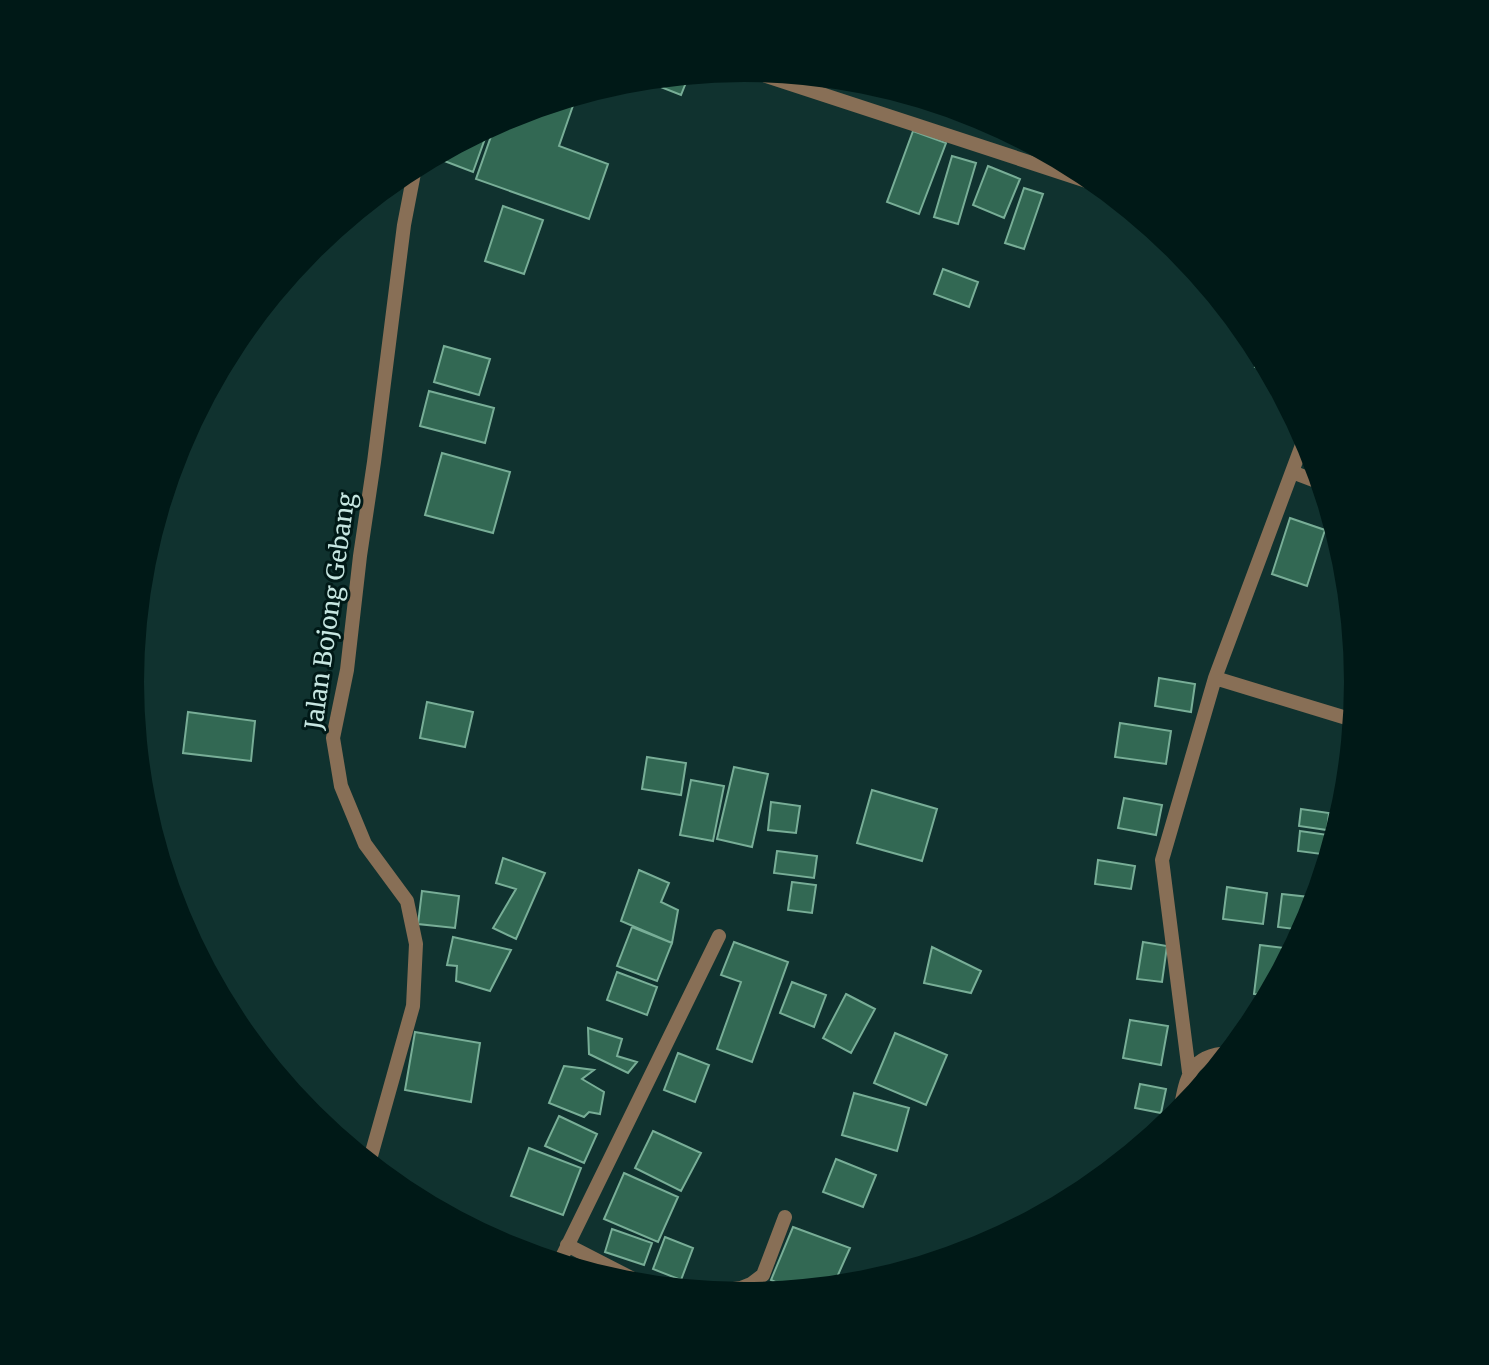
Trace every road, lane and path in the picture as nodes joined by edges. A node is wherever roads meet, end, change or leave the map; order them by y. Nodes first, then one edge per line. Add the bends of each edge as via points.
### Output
1 (793, 85) edge
2 (1060, 172) edge
3 (412, 182) edge
4 (1299, 453) edge
5 (1292, 472) junction
6 (1309, 479) edge
7 (1215, 678) junction
8 (1343, 717) edge
9 (719, 936) dead end
10 (1216, 1054) edge
11 (1189, 1072) junction
12 (1184, 1091) edge
13 (372, 1153) edge
14 (785, 1217) dead end
15 (568, 1245) junction
16 (563, 1254) edge
17 (610, 1267) edge
18 (753, 1283) edge

1 - 2 street
3 - 13 street, Jalan Bojong Gebang via 347,670 333,738 341,786 365,844 407,901 416,944 413,1006
4 - 5 street
5 - 6 street
5 - 7 street
7 - 8 street
7 - 11 street via 1162,860
9 - 15 street
10 - 11 street
11 - 12 street
14 - 18 street via 763,1275
15 - 16 street
15 - 17 street

